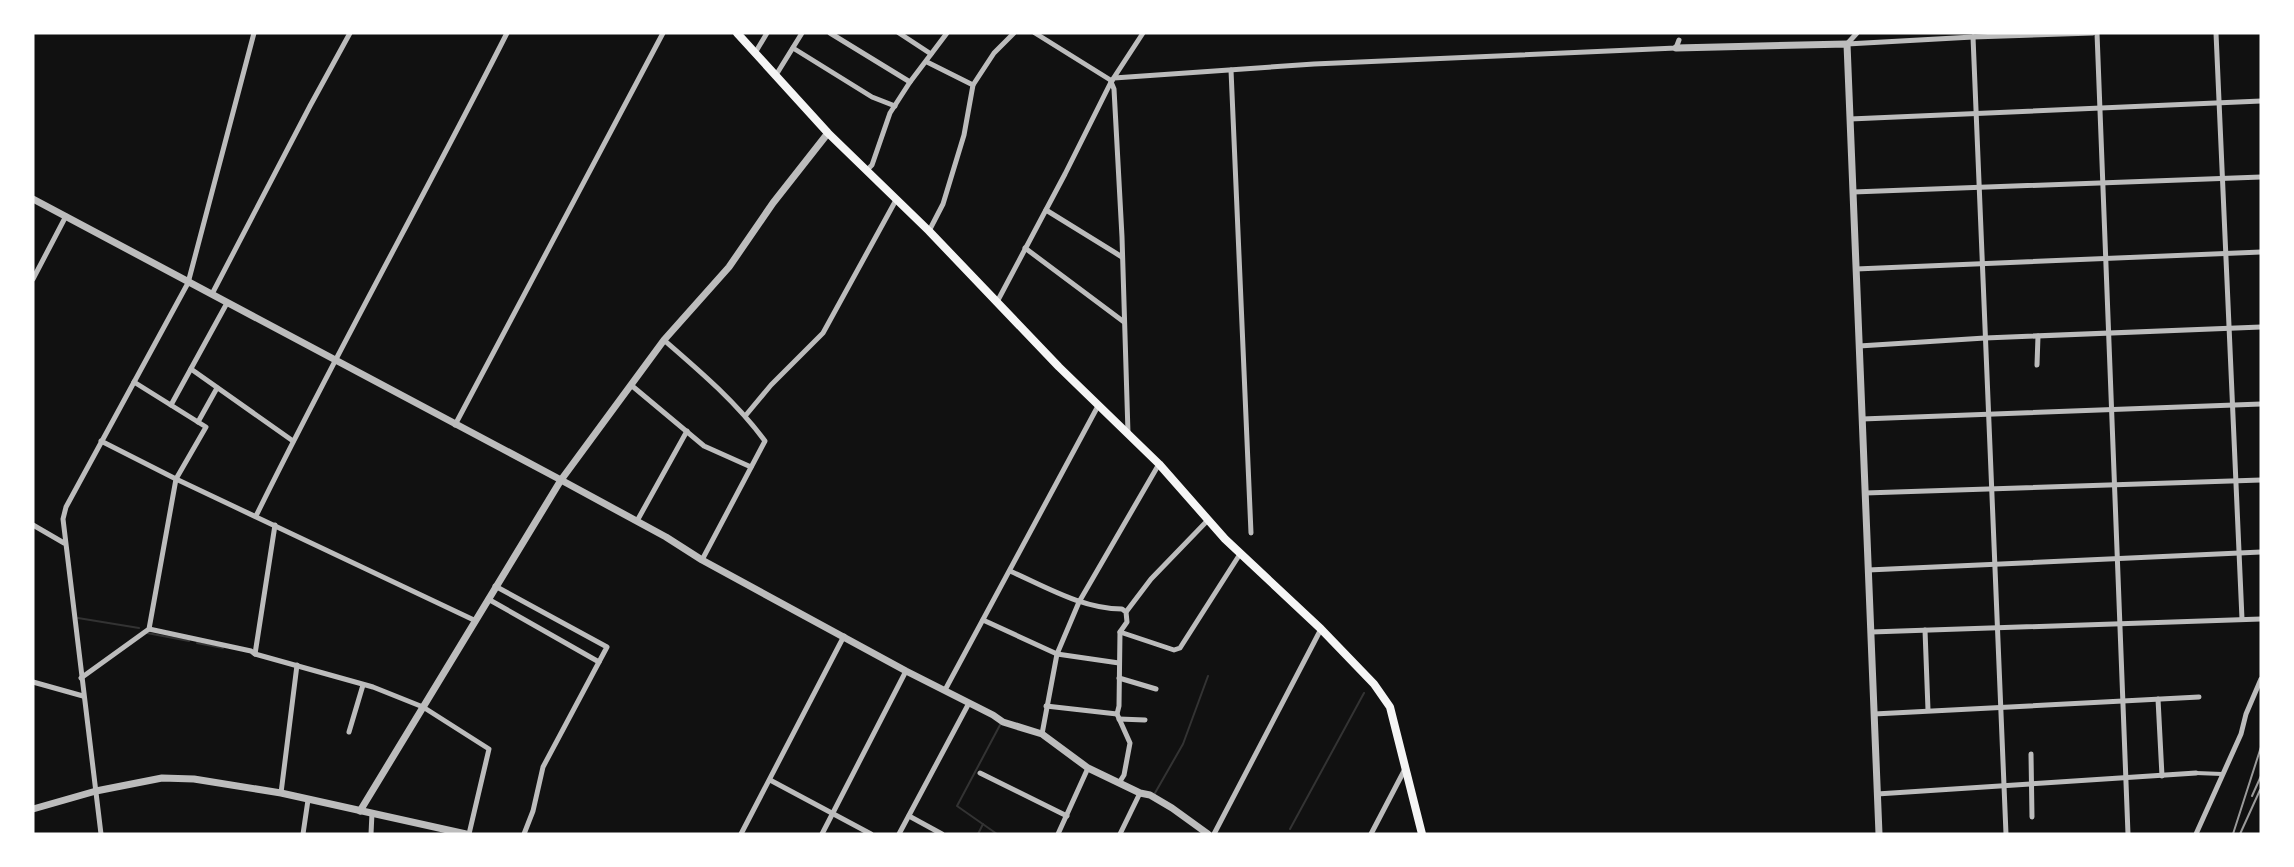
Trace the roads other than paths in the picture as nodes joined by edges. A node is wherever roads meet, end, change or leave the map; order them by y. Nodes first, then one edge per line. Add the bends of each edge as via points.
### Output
1 (254, 33) edge
2 (350, 33) edge
3 (507, 33) edge
4 (663, 33) edge
5 (737, 33) edge
6 (767, 33) edge
7 (802, 33) edge
8 (830, 33) edge
9 (899, 33) edge
10 (947, 33) edge
11 (1014, 33) edge
12 (1035, 33) edge
13 (1143, 33) edge
14 (1857, 33) edge
15 (2095, 33) edge
16 (2216, 33) edge
17 (2040, 34) edge
18 (1973, 37) junction
19 (1679, 40) dead end
20 (1847, 45) junction
21 (793, 48) junction
22 (1676, 48) junction
23 (755, 53) junction
24 (931, 54) junction
25 (927, 62) junction
26 (1231, 70) junction
27 (776, 75) junction
28 (1112, 80) junction
29 (910, 82) junction
30 (974, 86) junction
31 (2261, 101) edge
32 (2219, 102) junction
33 (895, 106) junction
34 (2100, 108) junction
35 (1976, 112) junction
36 (1850, 118) junction
37 (828, 133) junction
38 (867, 170) junction
39 (2261, 177) edge
40 (2222, 178) junction
41 (2103, 183) junction
42 (1979, 187) junction
43 (1853, 192) junction
44 (33, 199) edge
45 (896, 200) junction
46 (1046, 210) junction
47 (66, 216) junction
48 (929, 231) junction
49 (1025, 248) junction
50 (2261, 252) edge
51 (2225, 254) junction
52 (1122, 257) junction
53 (2106, 259) junction
54 (1982, 264) junction
55 (1856, 269) junction
56 (33, 279) edge
57 (188, 283) junction
58 (212, 294) junction
59 (997, 302) junction
60 (227, 303) junction
61 (1124, 322) junction
62 (2261, 327) edge
63 (2229, 328) junction
64 (2109, 334) junction
65 (2038, 336) junction
66 (1985, 338) junction
67 (664, 340) junction
68 (1859, 346) junction
69 (334, 360) junction
70 (2037, 365) dead end
71 (191, 369) junction
72 (134, 382) junction
73 (631, 385) junction
74 (217, 388) junction
75 (2261, 404) edge
76 (171, 405) junction
77 (2232, 405) junction
78 (1098, 406) junction
79 (2111, 409) junction
80 (1988, 414) junction
81 (746, 415) junction
82 (1862, 419) junction
83 (198, 422) junction
84 (455, 425) junction
85 (687, 431) junction
86 (1128, 434) junction
87 (101, 441) junction
88 (293, 441) junction
89 (1159, 464) junction
90 (751, 467) junction
91 (176, 479) junction
92 (561, 480) junction
93 (2261, 480) edge
94 (2236, 481) junction
95 (2115, 484) junction
96 (1992, 489) junction
97 (1865, 493) junction
98 (256, 516) junction
99 (1208, 520) junction
100 (637, 521) junction
101 (33, 525) edge
102 (275, 525) junction
103 (1251, 533) dead end
104 (64, 543) junction
105 (2261, 552) edge
106 (2239, 553) junction
107 (1240, 554) junction
108 (2117, 558) junction
109 (702, 560) junction
110 (1995, 562) junction
111 (1868, 570) junction
112 (1010, 571) junction
113 (495, 586) junction
114 (488, 599) junction
115 (1079, 602) junction
116 (1126, 612) junction
117 (2261, 619) edge
118 (983, 620) junction
119 (2242, 620) junction
120 (476, 621) junction
121 (2120, 623) junction
122 (1997, 627) junction
123 (149, 629) junction
124 (1321, 629) junction
125 (1925, 630) junction
126 (1120, 632) junction
127 (1870, 632) junction
128 (844, 636) junction
129 (255, 654) junction
130 (1057, 654) junction
131 (599, 662) junction
132 (1119, 663) junction
133 (297, 664) junction
134 (906, 670) junction
135 (81, 678) junction
136 (1119, 678) junction
137 (2261, 680) edge
138 (33, 682) edge
139 (363, 685) junction
140 (1156, 689) dead end
141 (945, 690) junction
142 (83, 696) junction
143 (2199, 698) dead end
144 (2158, 699) junction
145 (2123, 701) junction
146 (969, 703) junction
147 (1046, 706) junction
148 (423, 707) junction
149 (2001, 707) junction
150 (1928, 710) junction
151 (1874, 714) junction
152 (1118, 717) junction
153 (1145, 720) dead end
154 (349, 732) dead end
155 (1042, 734) junction
156 (2031, 754) dead end
157 (1088, 768) junction
158 (1406, 768) junction
159 (980, 773) dead end
160 (2196, 773) joint
161 (2223, 774) junction
162 (2162, 776) junction
163 (2126, 777) junction
164 (770, 780) junction
165 (1119, 783) junction
166 (2031, 783) junction
167 (2004, 784) junction
168 (96, 791) junction
169 (281, 793) junction
170 (1140, 793) junction
171 (1877, 794) junction
172 (308, 800) junction
173 (33, 809) edge
174 (360, 811) junction
175 (372, 813) junction
176 (833, 813) junction
177 (909, 816) junction
178 (1067, 816) junction
179 (2032, 817) dead end
180 (101, 834) edge
181 (303, 834) edge
182 (371, 834) edge
183 (468, 834) edge
184 (524, 834) edge
185 (741, 834) edge
186 (822, 834) edge
187 (871, 834) edge
188 (899, 834) edge
189 (942, 834) edge
190 (1058, 834) edge
191 (1120, 834) edge
192 (1208, 834) edge
193 (1214, 834) edge
194 (1371, 834) edge
195 (1422, 834) edge
196 (1879, 834) edge
197 (2006, 834) edge
198 (2128, 834) edge
199 (2196, 834) edge

1 - 57 street
2 - 58 street
3 - 69 street
4 - 84 street
5 - 23 main road
6 - 23 street
7 - 21 street
8 - 29 street
9 - 24 street
10 - 24 street
11 - 30 street via 994,53
12 - 28 street
13 - 28 street
14 - 20 street
15 - 17 street
15 - 34 street
16 - 32 street
17 - 18 street
18 - 20 street
18 - 35 street
19 - 22 street
20 - 22 street
20 - 36 street
21 - 27 street
21 - 33 street via 872,97
22 - 26 street
23 - 27 main road
24 - 25 street
25 - 29 street
25 - 30 street
26 - 28 street
26 - 103 street
27 - 37 main road
28 - 46 street
28 - 52 street
29 - 33 street
30 - 48 street via 943,204
31 - 32 street
32 - 34 street
32 - 40 street
33 - 38 street
34 - 35 street
34 - 41 street
35 - 36 street
35 - 42 street
36 - 43 street
37 - 38 main road
37 - 67 street via 729,267
38 - 45 main road
39 - 40 street
40 - 41 street
40 - 51 street
41 - 42 street
41 - 53 street
42 - 43 street
42 - 54 street
43 - 55 street
44 - 47 street
45 - 48 main road
45 - 81 street via 823,333
46 - 49 street
46 - 52 street
47 - 56 street
47 - 57 street
48 - 59 main road
49 - 59 street
49 - 61 street
50 - 51 street
51 - 53 street
51 - 63 street
52 - 61 street
53 - 54 street
53 - 64 street
54 - 55 street
54 - 66 street
55 - 68 street
57 - 58 street
57 - 72 street
58 - 60 street
59 - 78 main road
60 - 69 street
60 - 71 street
61 - 86 street
62 - 63 street
63 - 64 street
63 - 77 street
64 - 65 street
64 - 79 street
65 - 66 street
65 - 70 street
66 - 68 street
66 - 80 street
67 - 73 street
67 - 81 street
68 - 82 street
69 - 84 street
69 - 88 street
71 - 74 street
71 - 76 street
72 - 76 street
72 - 87 street
73 - 85 street
73 - 92 street
74 - 83 street
74 - 88 street
75 - 77 street
76 - 83 street
77 - 79 street
77 - 94 street
78 - 86 main road
78 - 112 street
79 - 80 street
79 - 95 street
80 - 82 street
80 - 96 street
81 - 90 street via 765,441
82 - 97 street
83 - 91 street via 206,427
84 - 92 street
85 - 90 street via 704,446
85 - 100 street
86 - 89 main road
87 - 91 street
87 - 104 street via 66,507
88 - 98 street
89 - 99 main road
89 - 115 street
90 - 109 street
91 - 98 street
91 - 123 street
92 - 100 street
92 - 113 street
93 - 94 street
94 - 95 street
94 - 106 street
95 - 96 street
95 - 108 street
96 - 97 street
96 - 110 street
97 - 111 street
98 - 102 street
99 - 107 main road
99 - 116 street via 1151,579
100 - 109 street
101 - 104 street
102 - 120 street
102 - 129 street
104 - 135 street
105 - 106 street
106 - 108 street
106 - 119 street
107 - 124 main road
107 - 126 street via 1180,648 1174,650
108 - 110 street
108 - 121 street
109 - 128 street
110 - 111 street
110 - 122 street
111 - 127 street
112 - 115 street
112 - 118 street
113 - 114 street
113 - 131 street via 607,647
114 - 120 street
114 - 131 street
115 - 116 street
115 - 130 street
116 - 126 street via 1127,622
117 - 119 street
118 - 130 street
118 - 141 street
119 - 121 street
120 - 148 street
121 - 122 street
121 - 145 street
122 - 125 street
122 - 149 street
123 - 129 street
123 - 135 street
124 - 158 main road via 1383,695 1390,707
124 - 193 street
125 - 127 street
125 - 150 street
126 - 132 street
127 - 151 street
128 - 134 street
128 - 164 street
129 - 133 street
130 - 132 street
130 - 147 street
131 - 184 street via 543,767
132 - 136 street
133 - 139 street
133 - 169 street
134 - 141 street
134 - 176 street
135 - 142 street
136 - 140 street
136 - 152 street
137 - 161 street
138 - 142 street
139 - 148 street
139 - 154 street
141 - 146 street
142 - 168 street
143 - 144 street
144 - 145 street
144 - 162 street
145 - 149 street
145 - 163 street
146 - 155 street via 1003,722
146 - 177 street
147 - 152 street
147 - 155 street
148 - 174 street
148 - 183 street via 489,748
149 - 150 street
149 - 167 street
150 - 151 street
151 - 171 street
152 - 153 street
152 - 165 street via 1130,743
155 - 157 street
156 - 166 street
157 - 165 street
157 - 178 street
158 - 194 street
158 - 195 main road
159 - 178 street
160 - 161 street
160 - 162 street
161 - 199 street
162 - 163 street
163 - 166 street
163 - 198 street
164 - 176 street
164 - 185 street
165 - 170 street
166 - 167 street
166 - 179 street
167 - 171 street
167 - 197 street
168 - 169 street via 162,778 194,779
168 - 173 street
168 - 180 street
169 - 172 street
170 - 191 street
170 - 192 street via 1172,808
171 - 196 street
172 - 174 street
172 - 181 street
174 - 175 street
175 - 182 street
175 - 183 street
176 - 186 street
176 - 187 street
177 - 188 street
177 - 189 street
178 - 190 street

